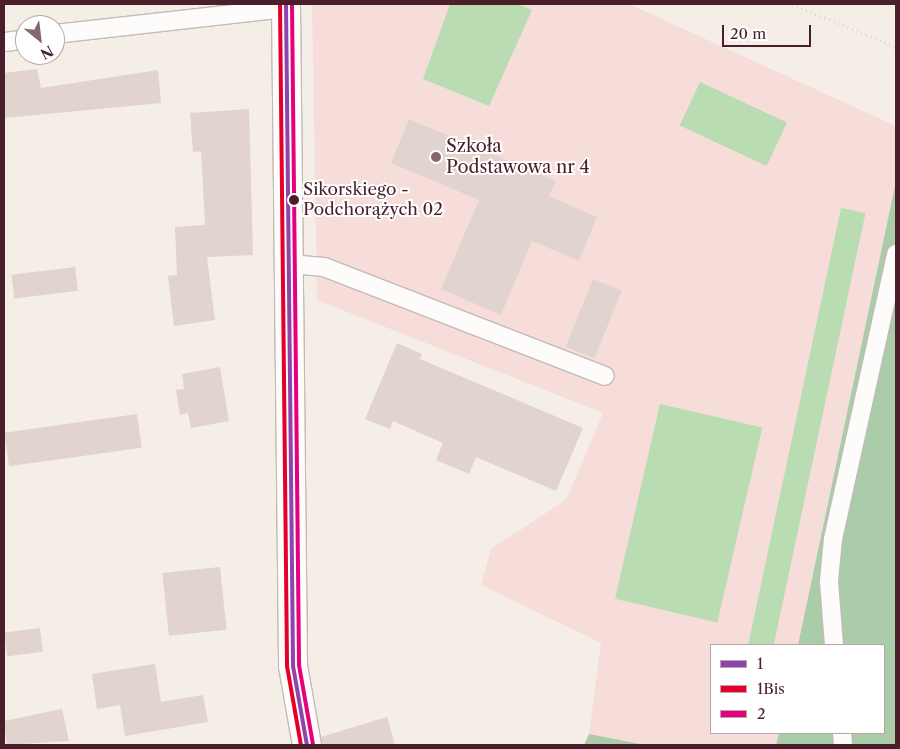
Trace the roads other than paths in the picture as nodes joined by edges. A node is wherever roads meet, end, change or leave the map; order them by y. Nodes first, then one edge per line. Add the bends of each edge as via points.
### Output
1 (286, 6) edge
2 (65, 33) edge
3 (15, 41) edge
4 (6, 42) dead end
5 (896, 254) edge
6 (290, 264) junction
7 (605, 376) dead end
8 (834, 644) edge
9 (307, 745) edge

1 - 2 lane
1 - 6 street
3 - 4 lane
5 - 8 lane via 833,539 829,581
6 - 7 lane via 324,267
6 - 9 street via 293,666

